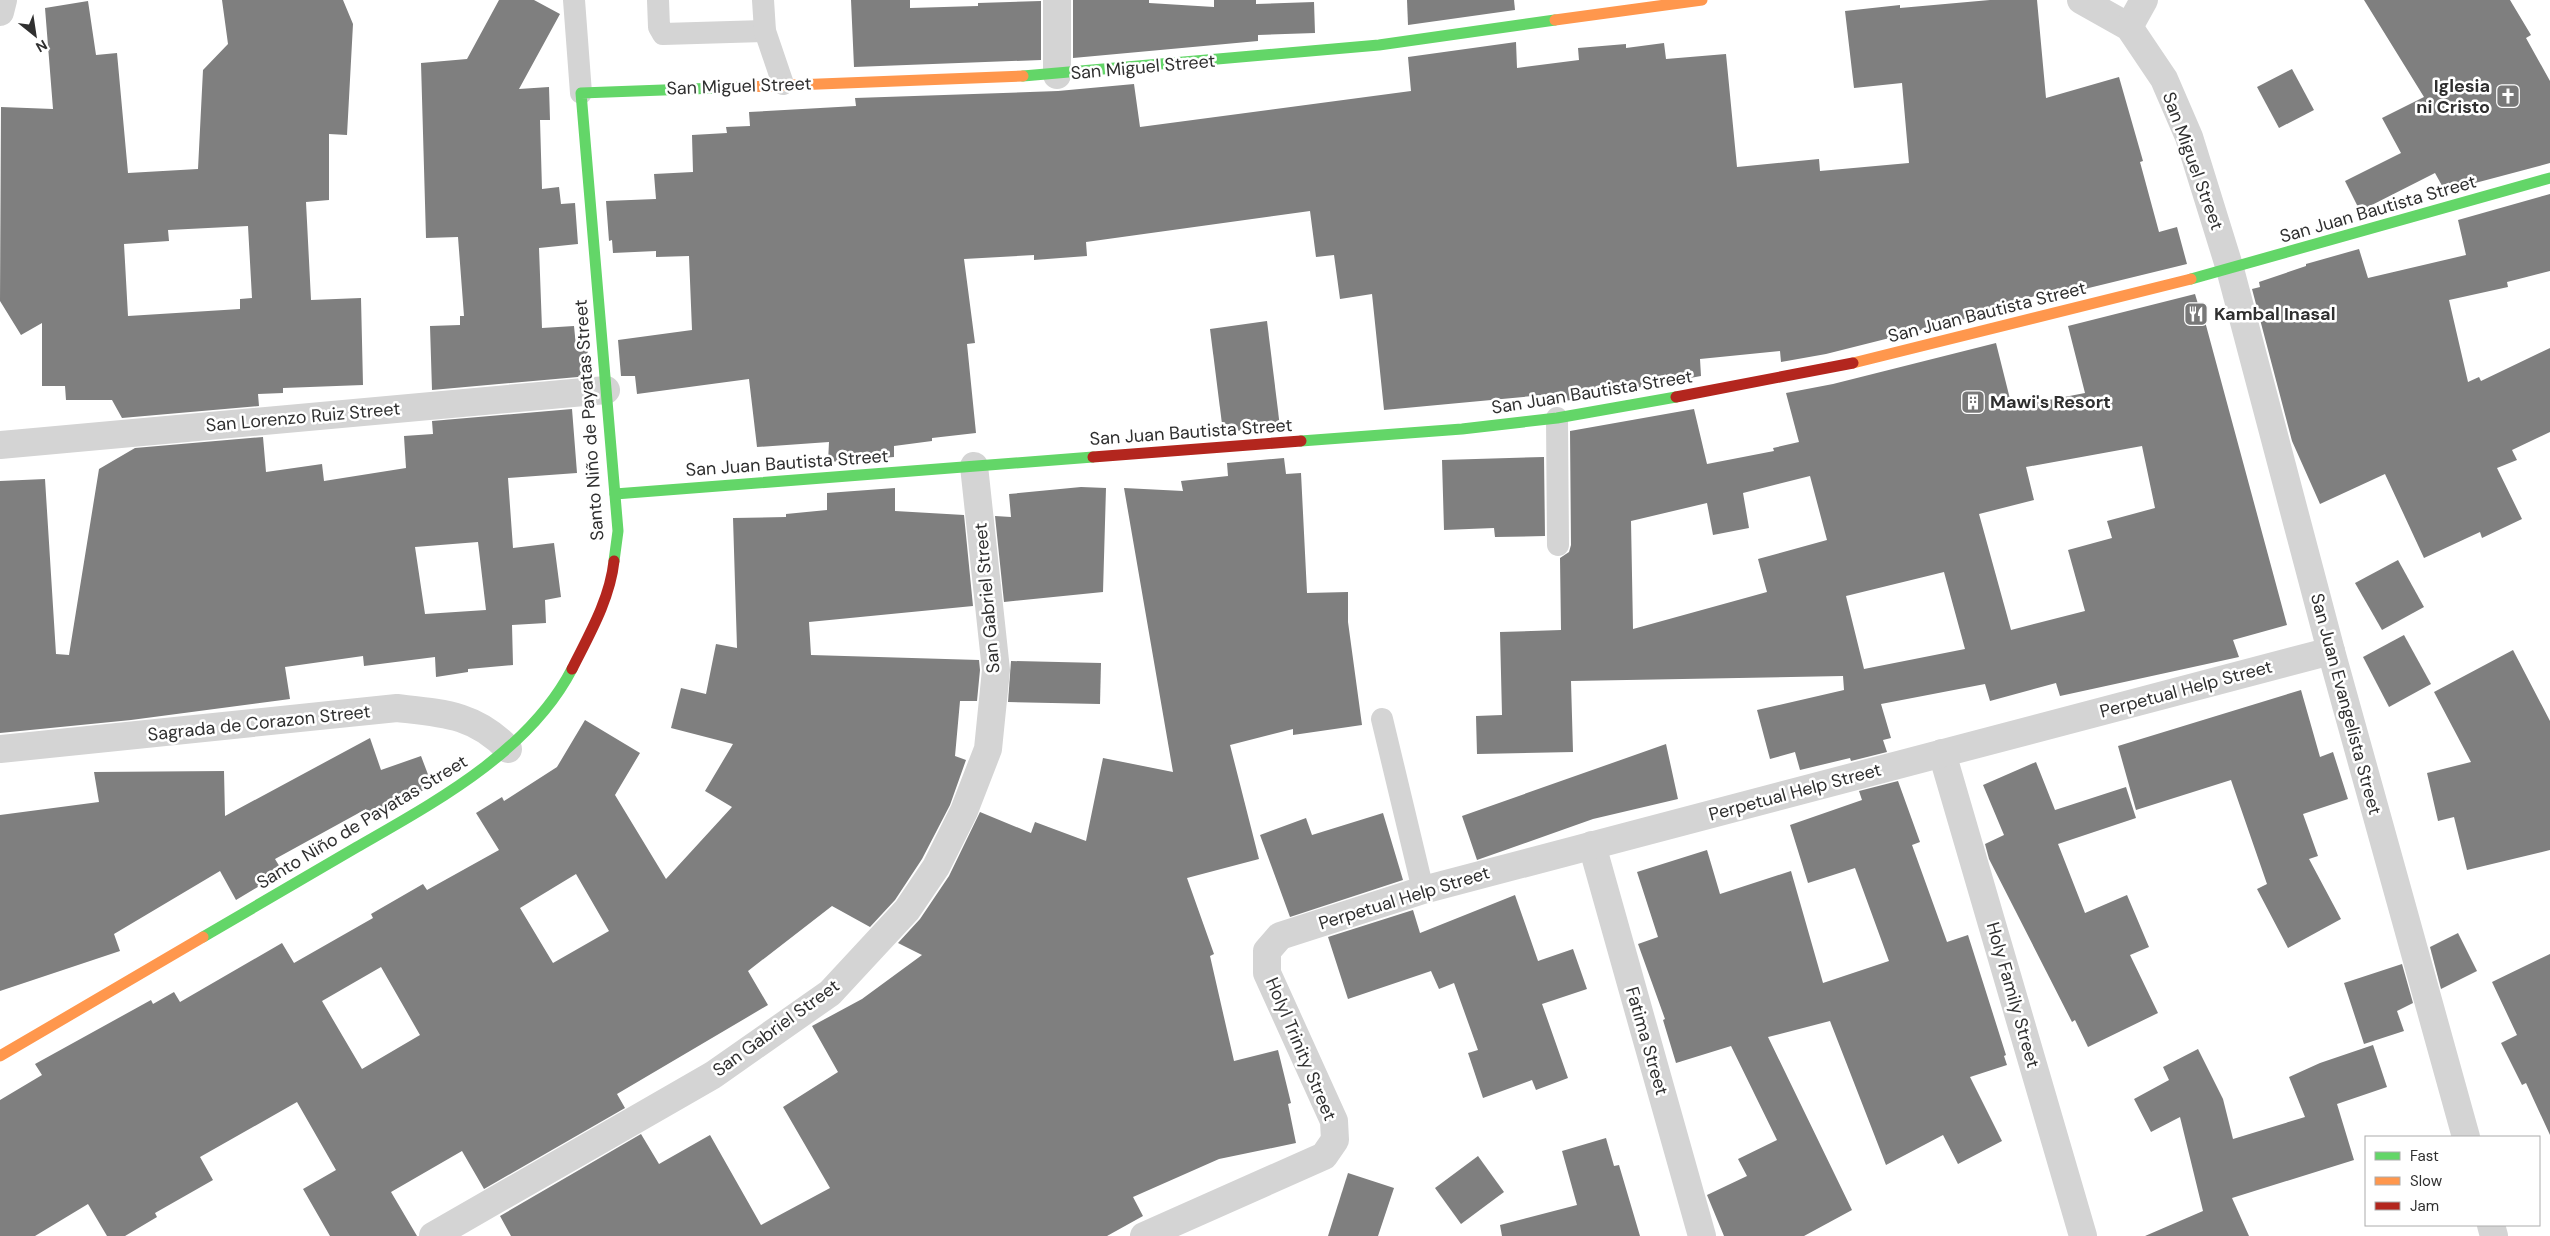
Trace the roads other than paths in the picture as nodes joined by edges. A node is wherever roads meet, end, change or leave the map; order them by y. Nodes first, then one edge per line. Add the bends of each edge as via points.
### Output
1 (3, 0) edge
2 (574, 0) edge
3 (658, 0) edge
4 (763, 0) edge
5 (1057, 0) edge
6 (1702, 0) edge
7 (2081, 0) edge
8 (2144, 0) edge
9 (1620, 6) edge
10 (0, 12) edge
11 (2129, 27) junction
12 (765, 31) junction
13 (1057, 75) junction
14 (783, 84) junction
15 (581, 94) junction
16 (2550, 178) edge
17 (2230, 269) junction
18 (606, 390) junction
19 (1557, 418) junction
20 (0, 445) edge
21 (974, 466) junction
22 (615, 494) junction
23 (1558, 545) dead end
24 (2331, 651) junction
25 (1382, 719) dead end
26 (508, 748) junction
27 (0, 749) edge
28 (1942, 753) junction
29 (1592, 845) junction
30 (1423, 890) junction
31 (1267, 951) joint
32 (0, 1056) edge
33 (2466, 1136) edge
34 (433, 1236) edge
35 (1144, 1236) edge
36 (1702, 1236) edge
37 (2083, 1236) edge

1 - 10 street
2 - 15 lane
3 - 12 lane via 659,27 663,34
4 - 12 lane
5 - 13 street
6 - 9 street, San Miguel Street
7 - 11 street, San Miguel Street
8 - 11 street
9 - 13 street, San Miguel Street via 1379,45
11 - 17 street, San Miguel Street via 2164,79 2189,137
12 - 14 lane
13 - 14 street, San Miguel Street
14 - 15 street, San Miguel Street
15 - 18 street, Santo Niño de Payatas Street
16 - 17 street, San Juan Bautista Street
17 - 19 street, San Juan Bautista Street via 1830,370
17 - 24 street, San Juan Evangelista Street
18 - 20 street, San Lorenzo Ruiz Street
18 - 22 street, Santo Niño de Payatas Street
19 - 21 street, San Juan Bautista Street via 1462,430
19 - 23 lane
21 - 22 street, San Juan Bautista Street
21 - 34 street, San Gabriel Street via 996,670 988,749 964,811 936,867 907,910 830,993 713,1075
22 - 26 street, Santo Niño de Payatas Street via 618,531 613,574 595,624 570,673 540,715
24 - 28 street, Perpetual Help Street
24 - 33 street, San Juan Evangelista Street
25 - 30 lane
26 - 27 street, Sagrada de Corazon Street via 475,723 441,713 397,708
26 - 32 street, Santo Niño de Payatas Street via 439,800
28 - 29 street, Perpetual Help Street
28 - 37 street, Holy Family Street
29 - 30 street, Perpetual Help Street
29 - 36 street, Fatima Street
30 - 31 street, Perpetual Help Street via 1280,936
31 - 35 street, Holyl Trinity Street via 1267,973 1334,1121 1334,1140 1324,1156

